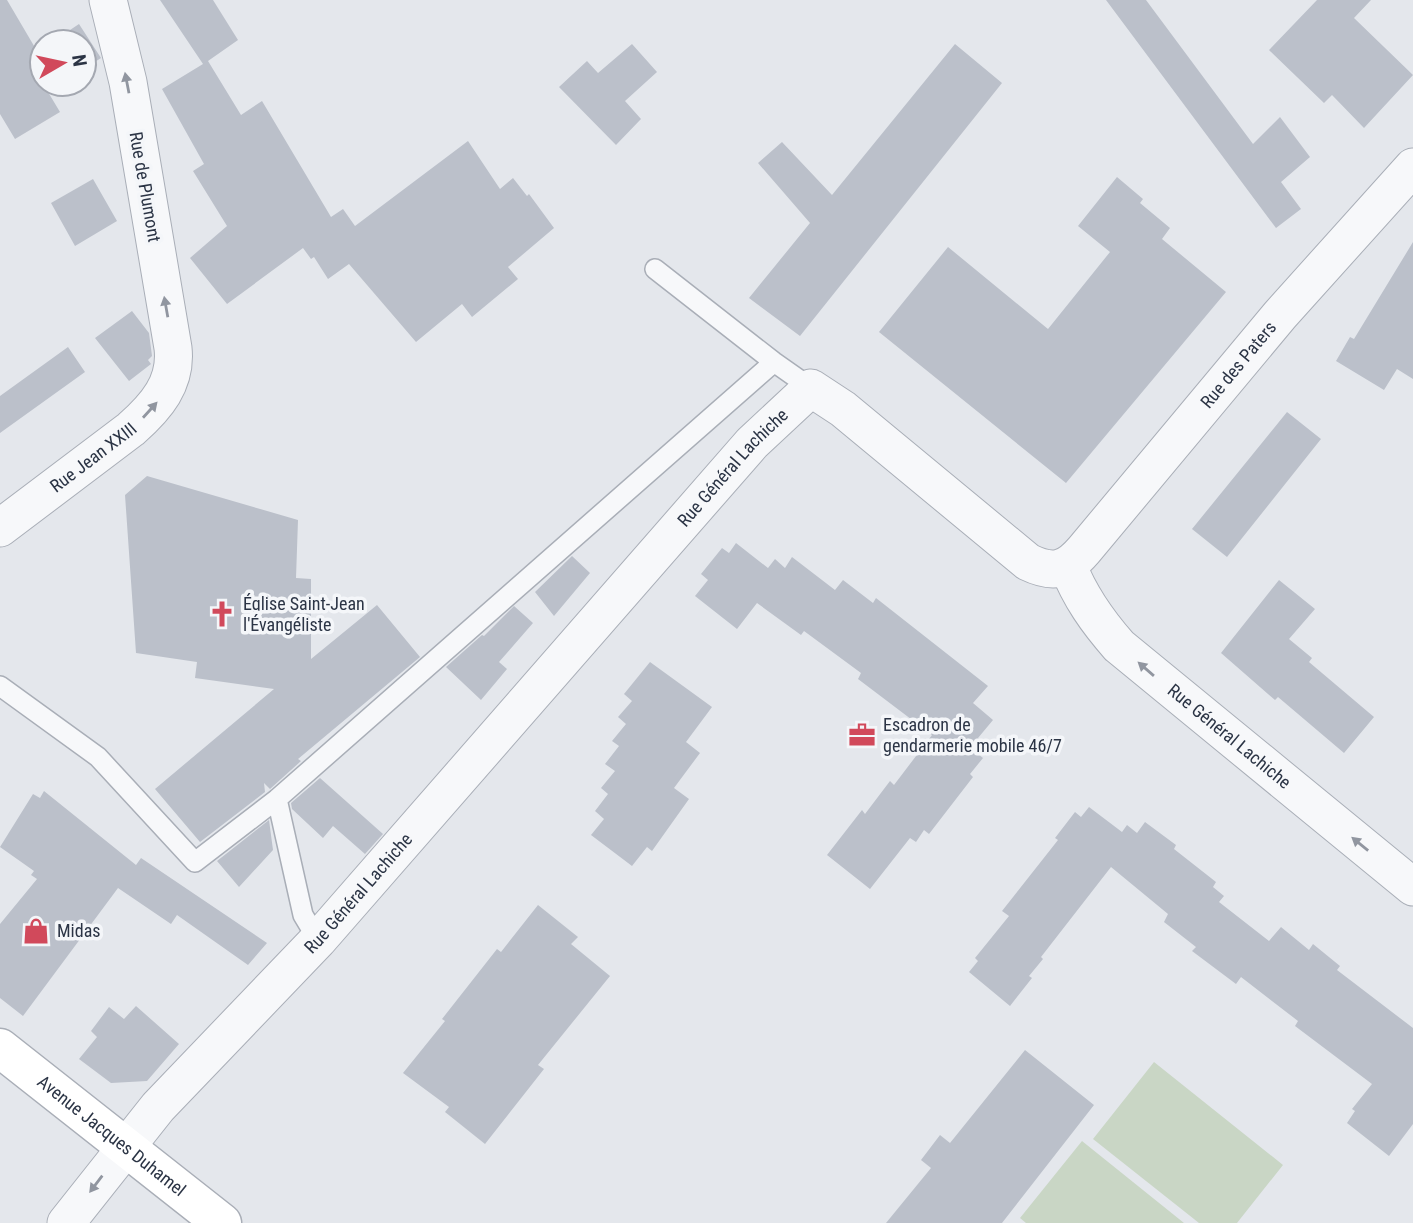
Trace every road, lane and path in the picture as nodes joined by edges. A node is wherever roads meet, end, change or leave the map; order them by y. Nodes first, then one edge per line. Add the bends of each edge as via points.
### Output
1 (108, 0) edge
2 (1413, 167) edge
3 (655, 269) dead end
4 (774, 362) junction
5 (172, 374) joint
6 (811, 388) junction
7 (0, 528) edge
8 (1068, 566) junction
9 (0, 686) edge
10 (277, 799) junction
11 (1413, 887) edge
12 (317, 940) junction
13 (0, 1048) edge
14 (127, 1145) junction
15 (204, 1217) edge
16 (66, 1223) edge

5 -> 1 street, Rue de Plumont via 173,348 128,82
2 - 8 street, Rue des Paters via 1280,315
3 - 4 lane
4 - 6 lane
4 - 10 lane
7 -> 5 street, Rue Jean XXIII via 131,429 164,393
6 - 8 street via 843,409 1028,562 1043,569
6 - 12 street, Rue Général Lachiche via 752,443
11 -> 8 street, Rue Général Lachiche via 1119,646 1094,617
9 - 10 lane via 98,757 195,862
10 - 12 lane via 303,915
12 - 14 street, Rue Général Lachiche
13 - 14 main road, Avenue Jacques Duhamel
14 - 15 main road, Avenue Jacques Duhamel
14 -> 16 street, Rue Général Lachiche

